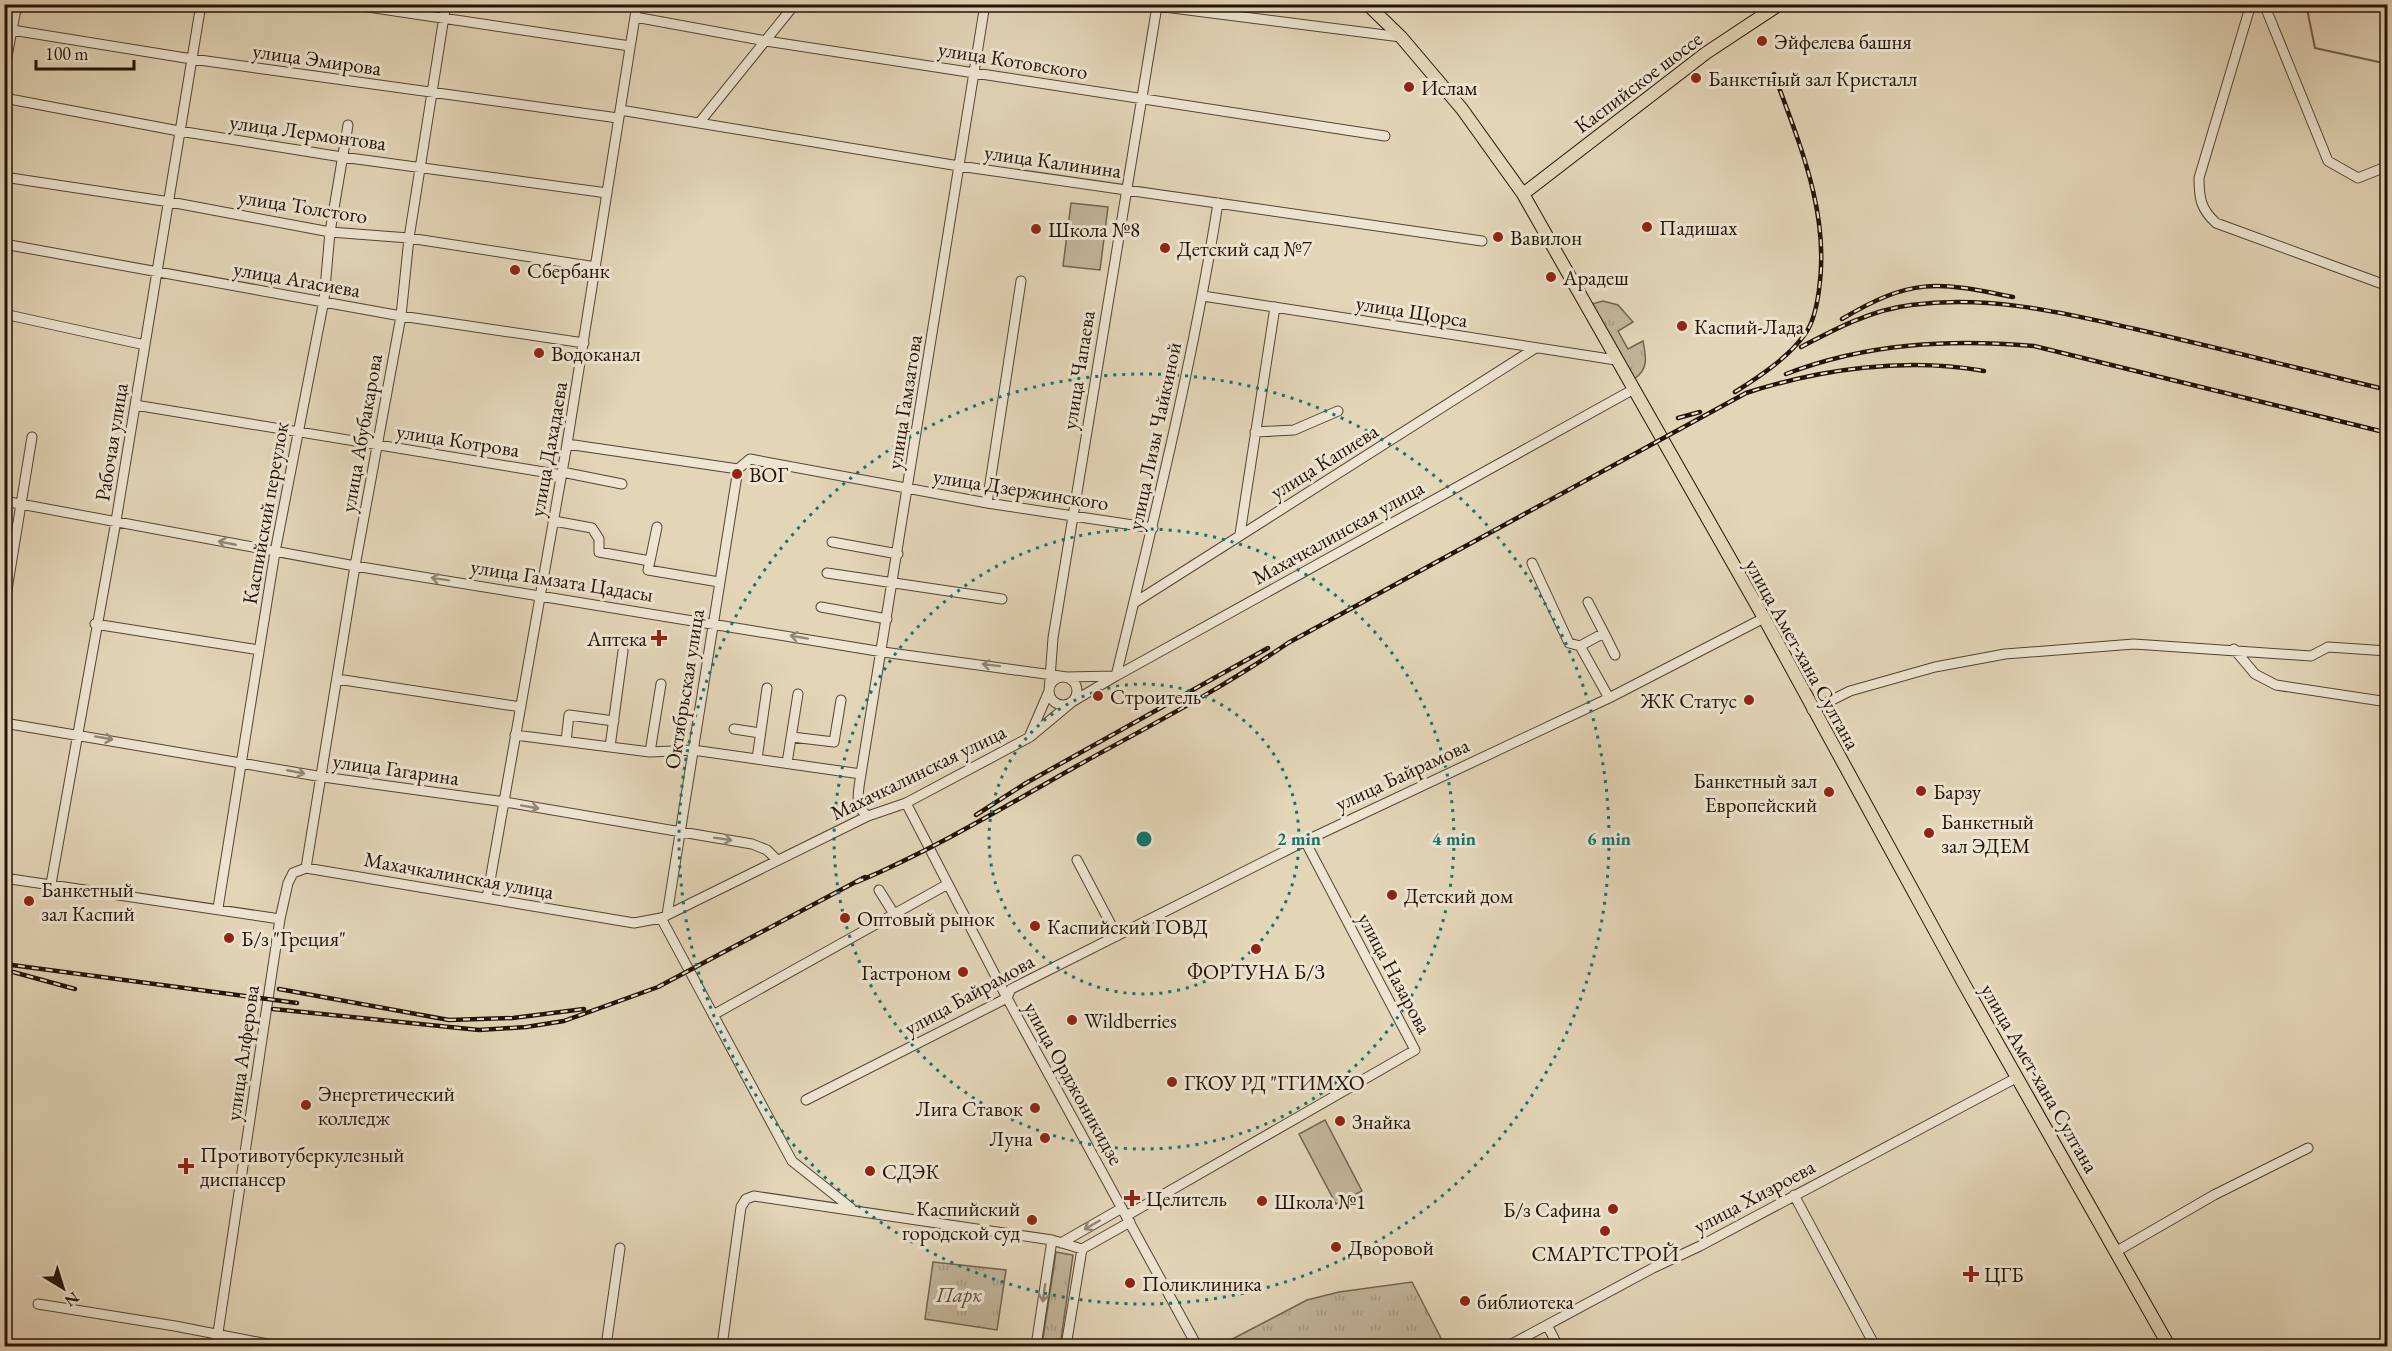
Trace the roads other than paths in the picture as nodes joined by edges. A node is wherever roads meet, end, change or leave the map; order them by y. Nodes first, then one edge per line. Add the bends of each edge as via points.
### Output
1 (17, 4) edge
2 (201, 4) edge
3 (348, 4) edge
4 (446, 4) edge
5 (637, 4) edge
6 (795, 4) edge
7 (985, 4) edge
8 (1141, 4) edge
9 (1367, 4) edge
10 (1780, 4) edge
11 (2251, 4) edge
12 (2264, 4) edge
13 (1157, 6) junction
14 (444, 17) junction
15 (635, 17) junction
16 (12, 30) junction
17 (1401, 37) junction
18 (7, 40) edge
19 (766, 41) junction
20 (630, 46) junction
21 (192, 59) junction
22 (4, 72) edge
23 (974, 73) junction
24 (434, 93) junction
25 (4, 98) edge
26 (1140, 98) junction
27 (619, 114) junction
28 (699, 123) junction
29 (348, 125) dead end
30 (179, 131) junction
31 (1385, 136) dead end
32 (342, 157) junction
33 (959, 166) junction
34 (2388, 166) edge
35 (421, 167) junction
36 (4, 177) edge
37 (1125, 190) junction
38 (608, 193) junction
39 (1523, 194) junction
40 (170, 202) junction
41 (1218, 203) junction
42 (330, 232) junction
43 (409, 238) junction
44 (1482, 241) dead end
45 (4, 244) edge
46 (596, 267) junction
47 (157, 274) junction
48 (1021, 281) dead end
49 (2388, 285) edge
50 (1203, 296) junction
51 (324, 300) junction
52 (1275, 307) junction
53 (4, 314) edge
54 (401, 316) junction
55 (584, 343) junction
56 (145, 345) junction
57 (1534, 349) junction
58 (1616, 360) junction
59 (1634, 389) junction
60 (135, 405) junction
61 (1338, 411) dead end
62 (1255, 432) junction
63 (297, 434) junction
64 (32, 437) dead end
65 (567, 444) junction
66 (377, 445) junction
67 (738, 469) junction
68 (562, 474) junction
69 (622, 484) dead end
70 (908, 489) junction
71 (4, 501) edge
72 (987, 502) junction
73 (22, 503) junction
74 (1073, 517) junction
75 (554, 520) junction
76 (116, 521) junction
77 (657, 527) dead end
78 (1153, 528) junction
79 (1240, 534) junction
80 (832, 542) dead end
81 (275, 552) junction
82 (898, 554) junction
83 (650, 561) junction
84 (1532, 563) dead end
85 (355, 566) junction
86 (827, 573) dead end
87 (719, 582) junction
88 (893, 585) junction
89 (542, 594) junction
90 (1002, 599) dead end
91 (1588, 602) dead end
92 (1134, 603) junction
93 (821, 607) dead end
94 (4, 608) edge
95 (1764, 618) junction
96 (887, 619) junction
97 (713, 623) junction
98 (95, 624) junction
99 (1604, 633) junction
100 (1580, 646) junction
101 (2234, 649) junction
102 (259, 650) junction
103 (623, 651) dead end
104 (883, 651) junction
105 (2388, 651) edge
106 (1615, 655) dead end
107 (1049, 673) junction
108 (1067, 676) junction
109 (1116, 676) junction
110 (337, 679) junction
111 (661, 684) dead end
112 (767, 688) dead end
113 (1049, 691) junction
114 (798, 694) dead end
115 (1609, 698) junction
116 (841, 700) dead end
117 (1072, 702) junction
118 (2388, 702) edge
119 (520, 707) junction
120 (1812, 710) junction
121 (614, 721) junction
122 (4, 723) edge
123 (734, 729) dead end
124 (78, 733) junction
125 (759, 733) junction
126 (515, 735) junction
127 (792, 737) junction
128 (1030, 737) junction
129 (566, 741) junction
130 (610, 747) junction
131 (693, 750) junction
132 (650, 752) junction
133 (757, 759) junction
134 (240, 762) junction
135 (787, 763) junction
136 (861, 774) junction
137 (323, 777) junction
138 (505, 802) junction
139 (906, 803) junction
140 (868, 816) junction
141 (680, 832) junction
142 (1305, 841) junction
143 (777, 860) junction
144 (1077, 860) dead end
145 (306, 868) junction
146 (4, 878) edge
147 (51, 884) junction
148 (948, 884) junction
149 (879, 890) dead end
150 (487, 898) junction
151 (218, 908) junction
152 (894, 914) junction
153 (664, 917) junction
154 (280, 919) junction
155 (1117, 936) junction
156 (1007, 998) junction
157 (713, 1015) junction
158 (2016, 1078) junction
159 (806, 1101) dead end
160 (2308, 1148) dead end
161 (1794, 1195) junction
162 (851, 1208) junction
163 (1126, 1215) junction
164 (1056, 1241) junction
165 (620, 1248) dead end
166 (1082, 1249) junction
167 (2117, 1251) junction
168 (38, 1304) dead end
169 (1547, 1325) junction
170 (217, 1341) edge
171 (278, 1347) edge
172 (606, 1347) edge
173 (722, 1347) edge
174 (1036, 1347) edge
175 (1066, 1347) edge
176 (1197, 1347) edge
177 (1508, 1347) edge
178 (1558, 1347) edge
179 (1875, 1347) edge
180 (2169, 1347) edge

1 - 16 street
2 - 21 street, Рабочая улица
3 - 14 street
4 - 14 street, улица Абубакарова
5 - 15 street, улица Дахадаева
6 - 19 street
7 - 23 street, улица Гамзатова
8 - 13 street
9 - 17 main road, улица Амет-хана Султана
10 - 39 main road, Каспийское шоссе via 1706,53
11 - 49 street via 2199,178 2202,207 2216,223
12 - 34 street via 2328,161 2358,178
13 - 17 street
13 - 26 street, улица Чапаева
14 - 20 street
14 - 24 street, улица Абубакарова
15 - 19 street, улица Котовского
15 - 20 street, улица Дахадаева
16 - 18 street
16 - 21 street, улица Эмирова
17 - 39 main road, улица Амет-хана Султана via 1462,109
18 - 22 street
19 - 23 street, улица Котовского
19 - 28 street
20 - 27 street, улица Дахадаева
21 - 24 street, улица Эмирова
21 - 30 street, Рабочая улица
23 - 26 street, улица Котовского
23 - 33 street, улица Гамзатова
24 - 27 street, улица Эмирова
24 - 35 street, улица Абубакарова
25 - 30 street, улица Лермонтова
26 - 31 street, улица Котовского
26 - 37 street, улица Чапаева
27 - 28 street, улица Калинина
27 - 38 street, улица Дахадаева
28 - 33 street, улица Калинина
29 - 32 street, Каспийский переулок
30 - 32 street, улица Лермонтова
30 - 40 street, Рабочая улица
32 - 35 street, улица Лермонтова
32 - 42 street, Каспийский переулок
33 - 37 street, улица Калинина
33 - 70 street, улица Гамзатова
35 - 38 street, улица Лермонтова
35 - 43 street, улица Абубакарова
36 - 40 street, улица Толстого
37 - 41 street, улица Калинина
37 - 74 street, улица Чапаева
38 - 46 street, улица Дахадаева
39 - 58 main road, улица Амет-хана Султана
40 - 42 street, улица Толстого
40 - 47 street, Рабочая улица
41 - 44 street, улица Калинина
41 - 50 street, улица Лизы Чайкиной
42 - 43 street, улица Толстого
42 - 51 street, Каспийский переулок
43 - 46 street, улица Толстого
43 - 54 street, улица Абубакарова
45 - 47 street, улица Агасиева
46 - 55 street, улица Дахадаева
47 - 51 street, улица Агасиева
47 - 56 street, Рабочая улица
48 - 72 street
50 - 52 street, улица Щорса
50 - 78 street, улица Лизы Чайкиной
51 - 54 street, улица Агасиева
51 - 63 street, Каспийский переулок
52 - 57 street, улица Щорса
52 - 62 street
53 - 56 street
54 - 55 street, улица Агасиева
54 - 66 street, улица Абубакарова
55 - 65 street, улица Дахадаева
56 - 60 street, Рабочая улица
57 - 58 street, улица Щорса
57 - 79 street, улица Капиева
58 - 59 main road, улица Амет-хана Султана
59 - 95 main road, улица Амет-хана Султана
59 - 109 street, Махачкалинская улица
60 - 63 street, улица Котрова
60 - 76 street, Рабочая улица
61 - 62 street via 1294,430
62 - 79 street
63 - 66 street, улица Котрова
63 - 81 street, Каспийский переулок
64 - 73 street
65 - 67 street, улица Дзержинского
65 - 68 street, улица Дахадаева
66 - 68 street, улица Котрова
66 - 85 street, улица Абубакарова
67 - 70 street, улица Дзержинского via 750,459
67 - 87 street, Октябрьская улица
68 - 69 street, улица Котрова
68 - 75 street, улица Дахадаева
70 - 72 street, улица Дзержинского
70 - 82 street, улица Гамзатова
71 - 73 street, улица Гамзата Цадасы
72 - 74 street, улица Дзержинского
73 - 76 street, улица Гамзата Цадасы
73 - 94 street
74 - 78 street, улица Дзержинского
74 - 107 street, улица Чапаева
75 - 83 street via 592,528 599,539 598,552
75 - 89 street, улица Дахадаева
81 -> 76 street, улица Гамзата Цадасы
76 - 98 street, Рабочая улица
77 - 83 street
78 - 92 street, улица Лизы Чайкиной
79 - 92 street, улица Капиева
80 - 82 street
81 - 85 street, улица Гамзата Цадасы
81 - 102 street, Каспийский переулок
82 - 88 street, улица Гамзатова
83 - 87 street via 648,570
84 - 100 street via 1569,643
89 -> 85 street, улица Гамзата Цадасы
85 - 110 street, улица Абубакарова
86 - 88 street
87 - 97 street, Октябрьская улица
88 - 90 street
88 - 96 street, улица Гамзатова
89 - 97 street, улица Гамзата Цадасы
89 - 119 street, улица Дахадаева
91 - 99 street
92 - 109 street, улица Лизы Чайкиной
93 - 96 street
95 - 115 street, улица Байрамова
95 - 120 main road, улица Амет-хана Султана
96 - 104 street, улица Гамзатова
104 -> 97 street, улица Гамзата Цадасы
97 - 131 street, Октябрьская улица
98 - 102 street
98 - 124 street, Рабочая улица
99 - 100 street
99 - 106 street
100 - 115 street
101 - 105 street via 2311,656 2328,647
101 - 118 street via 2254,674 2276,685
101 - 120 street via 2134,644 2005,654 1935,667 1850,691
102 - 134 street, Каспийский переулок
103 - 121 street
107 -> 104 street, улица Гамзата Цадасы
104 - 136 street, улица Гамзатова
107 - 108 street, улица Гамзата Цадасы
107 - 113 street, улица Чапаева
108 - 109 street, улица Гамзата Цадасы
108 - 113 street via 1054,680
108 - 117 street via 1077,690
109 - 117 street, Махачкалинская улица
110 - 119 street
110 - 137 street, улица Абубакарова
111 - 132 street
112 - 125 street
113 - 117 street via 1059,705
113 - 128 street, улица Чапаева
114 - 127 street
115 - 142 street, улица Байрамова
116 - 127 street via 834,742
117 - 128 street, Махачкалинская улица
119 - 126 street, улица Дахадаева
120 - 158 main road, улица Амет-хана Султана
121 - 129 street via 570,715
121 - 130 street
122 - 124 street, улица Гагарина
123 - 125 street
124 -> 134 street, улица Гагарина
124 - 147 street, Рабочая улица
125 - 133 street
126 - 129 street
126 - 138 street, улица Дахадаева
127 - 135 street
128 - 139 street, Махачкалинская улица
129 - 130 street
130 - 132 street
131 - 132 street
131 - 133 street
131 - 141 street, Октябрьская улица
133 - 135 street
134 -> 137 street, улица Гагарина
134 - 151 street, Каспийский переулок
135 - 136 street
136 - 140 street, улица Гамзатова via 858,804
137 - 138 street, улица Гагарина
137 - 145 street, улица Абубакарова
138 -> 141 street, улица Гагарина
138 - 150 street, улица Дахадаева
139 - 140 street, Махачкалинская улица
139 - 148 street, улица Орджоникидзе
140 - 143 street, Махачкалинская улица
141 -> 143 street, улица Гагарина via 759,845
141 - 153 street, Октябрьская улица
142 - 155 street, улица Байрамова
142 - 163 street, улица Назарова via 1415,1050
143 - 153 street, Махачкалинская улица
144 - 155 street
145 - 150 street, Махачкалинская улица
145 - 154 street, улица Алферова via 293,873
146 - 147 street
147 - 151 street
148 - 152 street
148 - 156 street, улица Орджоникидзе
149 - 152 street
150 - 153 street, Махачкалинская улица via 634,923
151 - 154 street
152 - 157 street
153 - 157 street
154 - 170 street, улица Алферова
155 - 156 street, улица Байрамова via 1011,989
156 - 159 street, улица Байрамова
156 - 163 street, улица Орджоникидзе
157 - 162 street via 792,1161
158 - 161 street, улица Хизроева
158 - 167 main road, улица Амет-хана Султана
160 - 167 street via 2214,1195
161 - 169 street, улица Хизроева
161 - 179 street
162 - 164 street
162 - 173 street via 754,1196 746,1199 741,1207
163 -> 164 street
163 - 166 street, улица Назарова
163 - 176 street, улица Орджоникидзе
164 - 166 street
164 -> 174 street
165 - 172 street
166 - 175 street
167 - 180 main road, улица Амет-хана Султана
168 - 170 street via 174,1326
169 - 177 street, улица Хизроева
169 - 178 street
170 - 171 street

